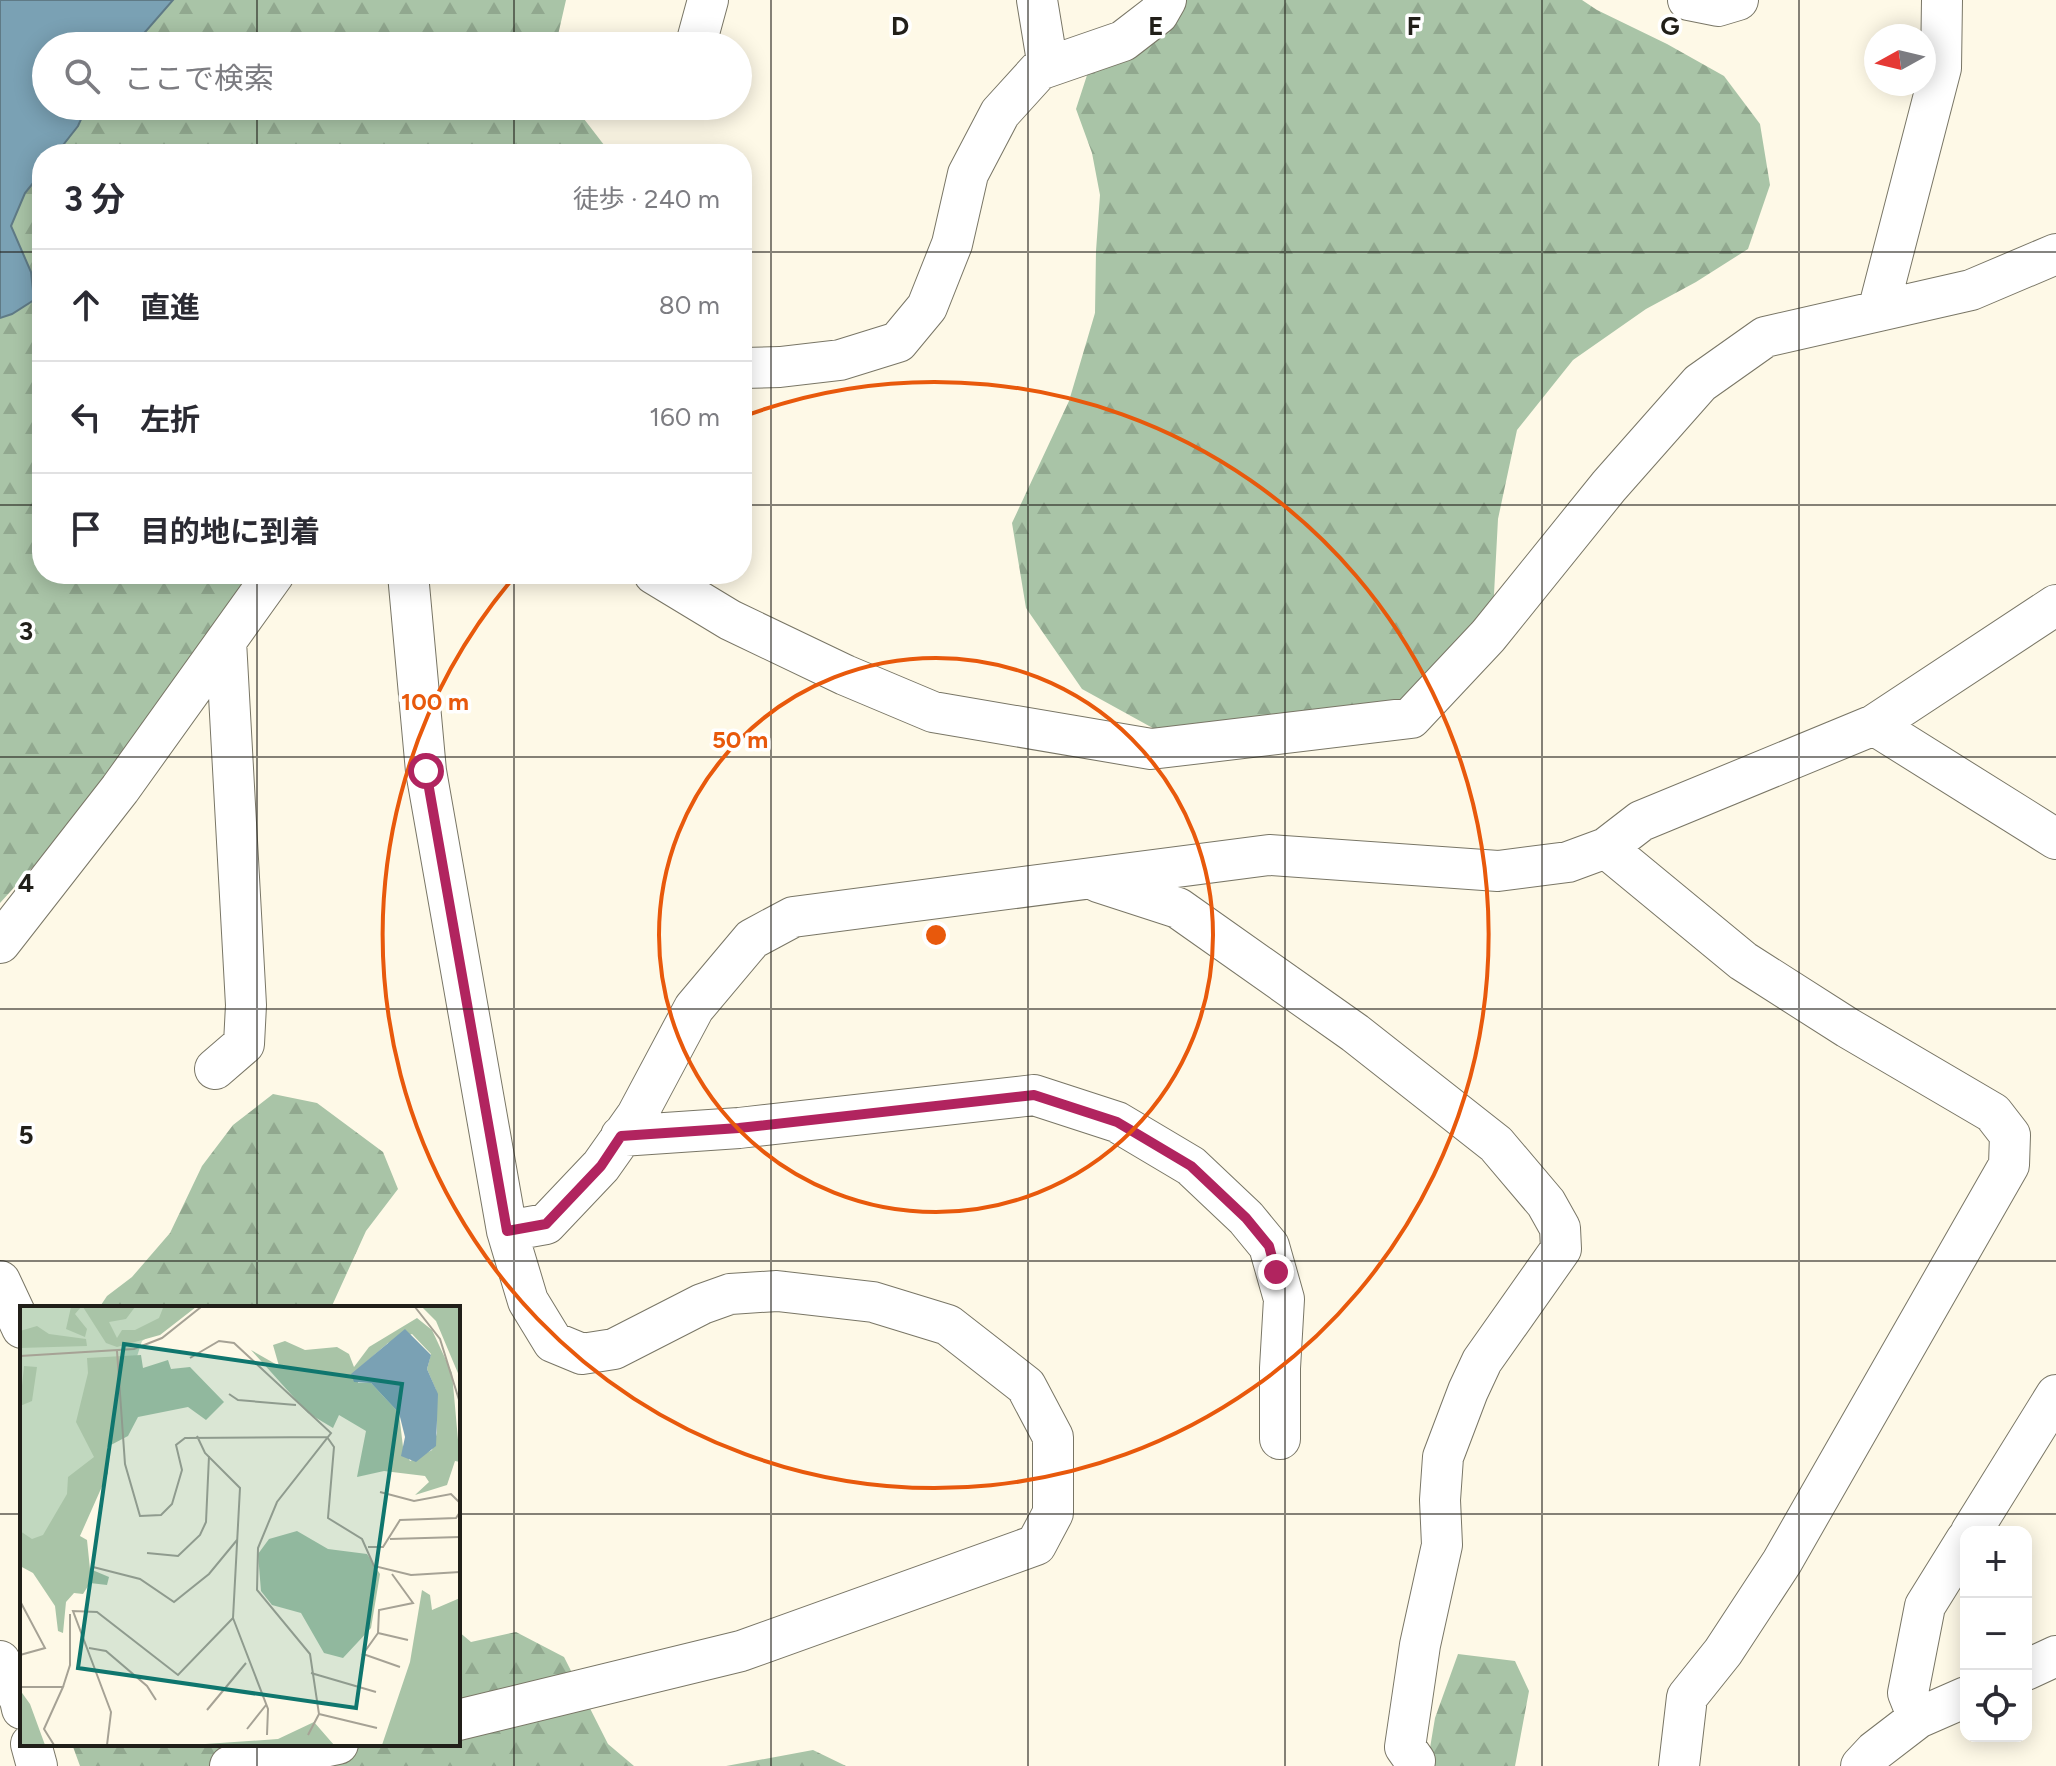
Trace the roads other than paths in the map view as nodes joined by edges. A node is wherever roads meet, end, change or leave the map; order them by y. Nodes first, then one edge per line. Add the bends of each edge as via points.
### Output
1 (708, 0) edge
2 (1037, 0) edge
3 (1166, 0) edge
4 (1688, 0) edge
5 (1738, 0) edge
6 (1942, 0) edge
7 (699, 32) edge
8 (1048, 67) junction
9 (2056, 254) edge
10 (1878, 311) junction
11 (752, 368) edge
12 (267, 584) edge
13 (409, 584) edge
14 (671, 584) edge
15 (2056, 605) edge
16 (226, 641) junction
17 (1874, 725) junction
18 (2056, 839) edge
19 (1606, 848) junction
20 (1087, 879) junction
21 (0, 943) edge
22 (215, 1069) dead end
23 (621, 1136) junction
24 (507, 1231) junction
25 (0, 1281) edge
26 (20, 1324) edge
27 (2056, 1395) edge
28 (1280, 1439) dead end
29 (1975, 1526) edge
30 (1960, 1550) edge
31 (2056, 1656) edge
32 (0, 1661) edge
33 (2032, 1667) edge
34 (20, 1700) edge
35 (1960, 1700) edge
36 (1918, 1718) junction
37 (460, 1720) edge
38 (32, 1746) edge
39 (328, 1746) edge
40 (1415, 1761) dead end
41 (37, 1766) edge
42 (230, 1766) edge
43 (1679, 1766) edge
44 (1861, 1766) edge

1 - 7 street
2 - 8 street
3 - 8 street via 1158,14 1123,41
4 - 5 street via 1718,6
6 - 10 street via 1941,68
8 - 11 street via 1039,70 1000,113 968,174 952,244 927,307 898,342 840,360
9 - 10 street via 1971,290
10 - 14 street via 1765,337 1700,383 1488,636 1411,718 1151,749 933,712 730,620
12 - 16 street
13 - 24 street via 426,771
15 - 17 street
16 - 21 street
16 - 22 street via 246,1005 244,1044
17 - 18 street
17 - 19 street via 1641,821
19 - 20 street via 1568,862 1498,871 1269,855
19 - 43 street via 1743,961 1993,1113 2010,1135 2009,1165 1782,1562 1687,1697
20 - 23 street via 793,917 752,939 694,1008
20 - 40 street via 1178,908 1355,1033 1496,1144 1546,1203 1560,1228 1561,1249 1482,1361 1443,1457 1442,1545 1405,1747
23 - 24 street via 601,1166 546,1224
23 - 28 street via 1034,1095 1117,1122 1191,1166 1269,1246 1284,1299
24 - 37 street via 534,1311 553,1342 582,1354 614,1349 730,1294 777,1291 873,1302 948,1325 1026,1386 1053,1437 1053,1513 1036,1545 741,1651
25 - 26 street
27 - 29 street
30 - 36 street via 1925,1606 1908,1693
31 - 33 street
32 - 34 street
35 - 36 street
36 - 44 street
38 - 41 street
39 - 42 street

